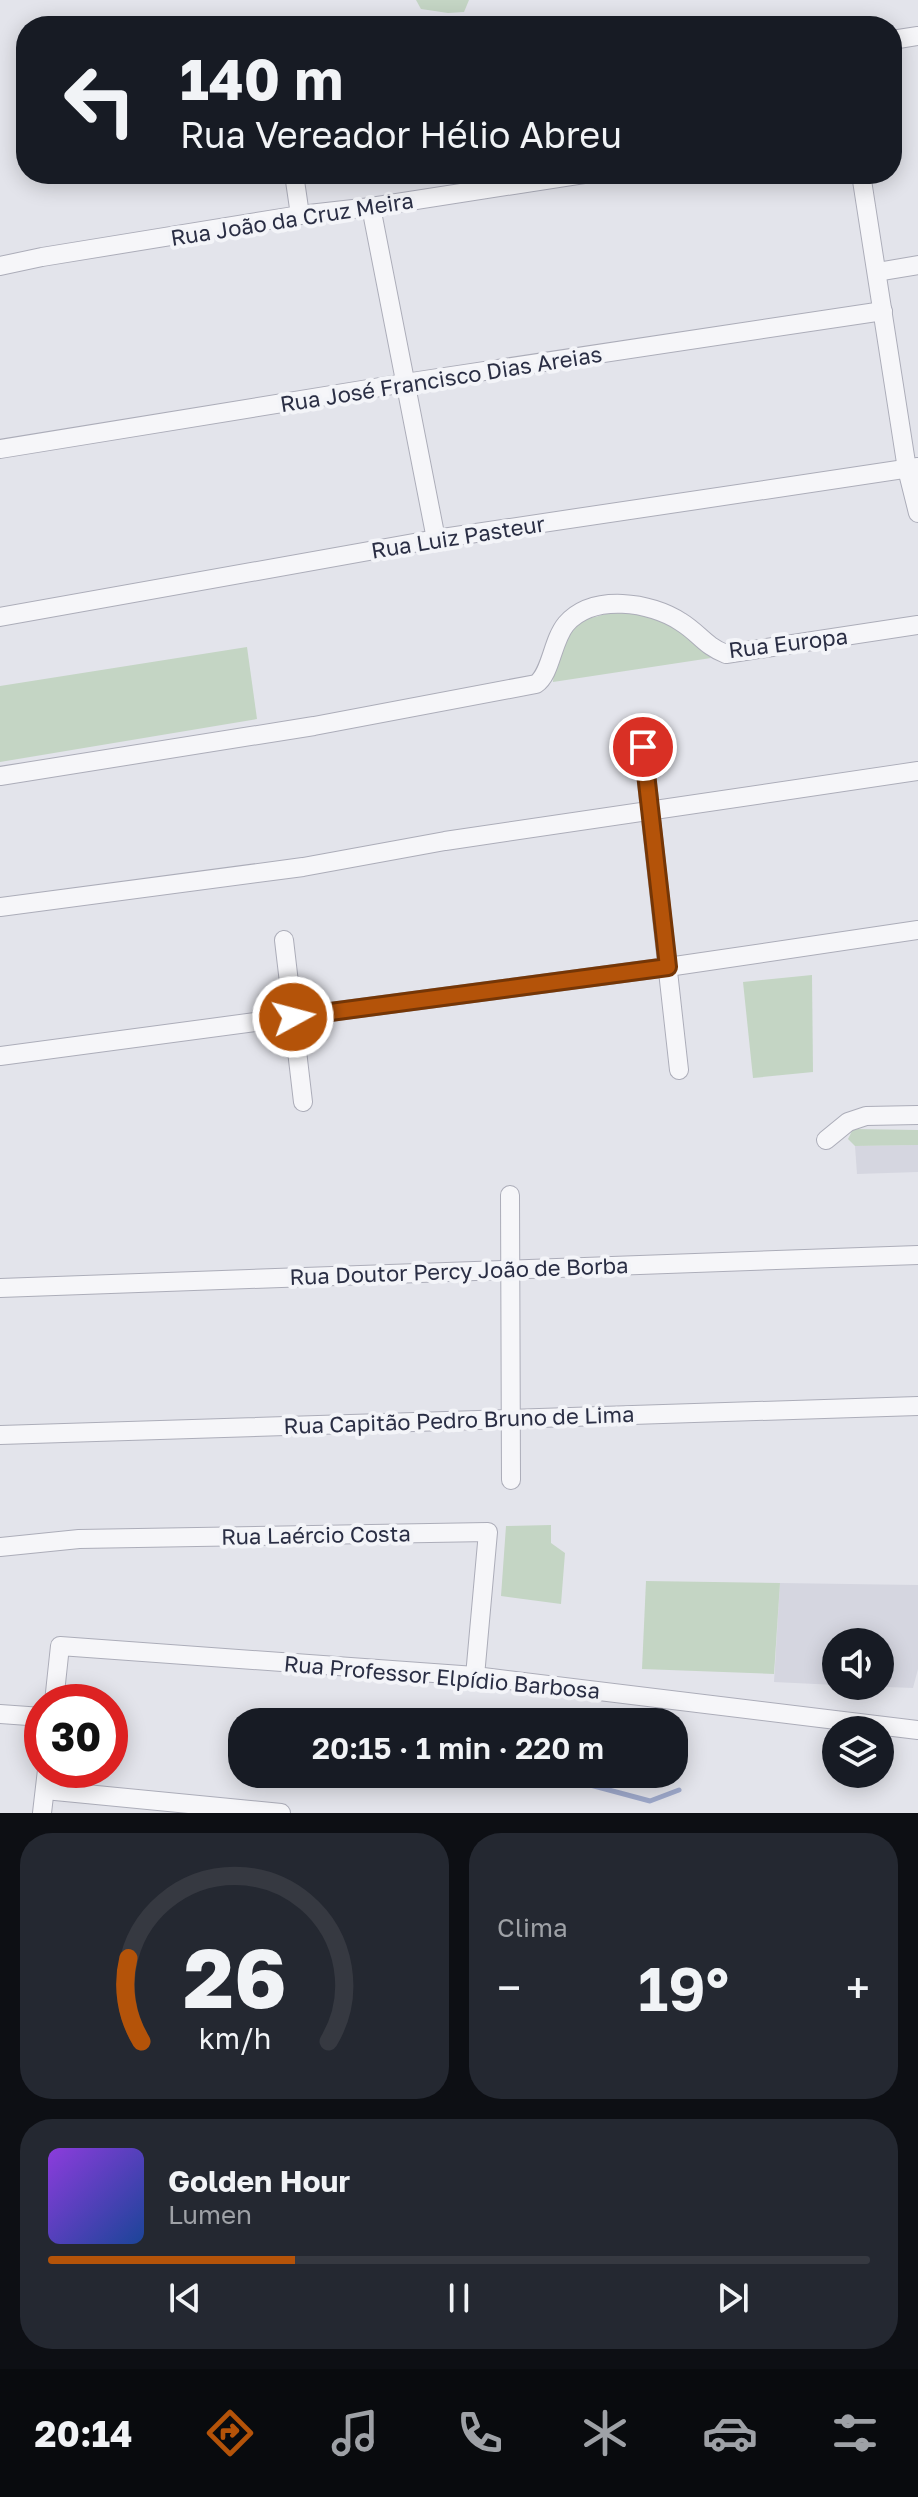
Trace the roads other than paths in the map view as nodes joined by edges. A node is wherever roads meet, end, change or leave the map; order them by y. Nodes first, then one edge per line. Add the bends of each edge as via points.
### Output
1 (295, 184) edge
2 (519, 184) edge
3 (863, 184) edge
4 (371, 207) junction
5 (300, 215) junction
6 (918, 265) edge
7 (0, 266) edge
8 (877, 272) junction
9 (883, 311) junction
10 (405, 383) junction
11 (0, 449) edge
12 (912, 468) edge
13 (918, 513) edge
14 (436, 539) junction
15 (0, 617) edge
16 (918, 625) edge
17 (643, 747) dead end
18 (918, 771) edge
19 (0, 776) edge
20 (650, 811) junction
21 (0, 907) edge
22 (918, 930) edge
23 (284, 940) dead end
24 (668, 967) junction
25 (293, 1017) junction
26 (0, 1056) edge
27 (679, 1070) dead end
28 (303, 1102) dead end
29 (918, 1115) edge
30 (826, 1140) dead end
31 (510, 1195) dead end
32 (918, 1255) edge
33 (510, 1268) junction
34 (0, 1288) edge
35 (918, 1406) edge
36 (511, 1419) junction
37 (0, 1435) edge
38 (511, 1480) dead end
39 (0, 1547) edge
40 (475, 1676) junction
41 (56, 1684) edge
42 (0, 1714) edge
43 (24, 1716) edge
44 (918, 1730) edge
45 (45, 1790) joint
46 (42, 1813) edge
47 (281, 1813) edge

1 - 5 street
2 - 4 street, Rua João da Cruz Meira
3 - 8 street
4 - 5 street, Rua João da Cruz Meira
4 - 10 street
5 - 7 street, Rua João da Cruz Meira
6 - 8 street
8 - 9 street
9 - 10 street, Rua José Francisco Dias Areias
9 - 12 street
10 - 11 street, Rua José Francisco Dias Areias
10 - 14 street
12 - 13 street
12 - 14 street, Rua Luiz Pasteur
14 - 15 street, Rua Luiz Pasteur
16 - 19 street, Rua Europa via 726,654 664,612 600,606 567,623 536,684 333,723
17 - 20 street
18 - 20 street
20 - 21 street
20 - 24 street
22 - 24 street
23 - 25 street
24 - 25 street
24 - 27 street
25 - 26 street
25 - 28 street
29 - 30 street via 866,1116 848,1122
31 - 33 street
32 - 33 street, Rua Doutor Percy João de Borba
33 - 34 street, Rua Doutor Percy João de Borba
33 - 36 street
35 - 36 street, Rua Capitão Pedro Bruno de Lima
36 - 37 street, Rua Capitão Pedro Bruno de Lima
36 - 38 street
39 - 40 street, Rua Laércio Costa via 79,1539 488,1532
40 - 41 street, Rua Professor Elpídio Barbosa via 60,1646
40 - 44 street, Rua Professor Elpídio Barbosa
42 - 43 street
45 - 46 street
45 - 47 street

